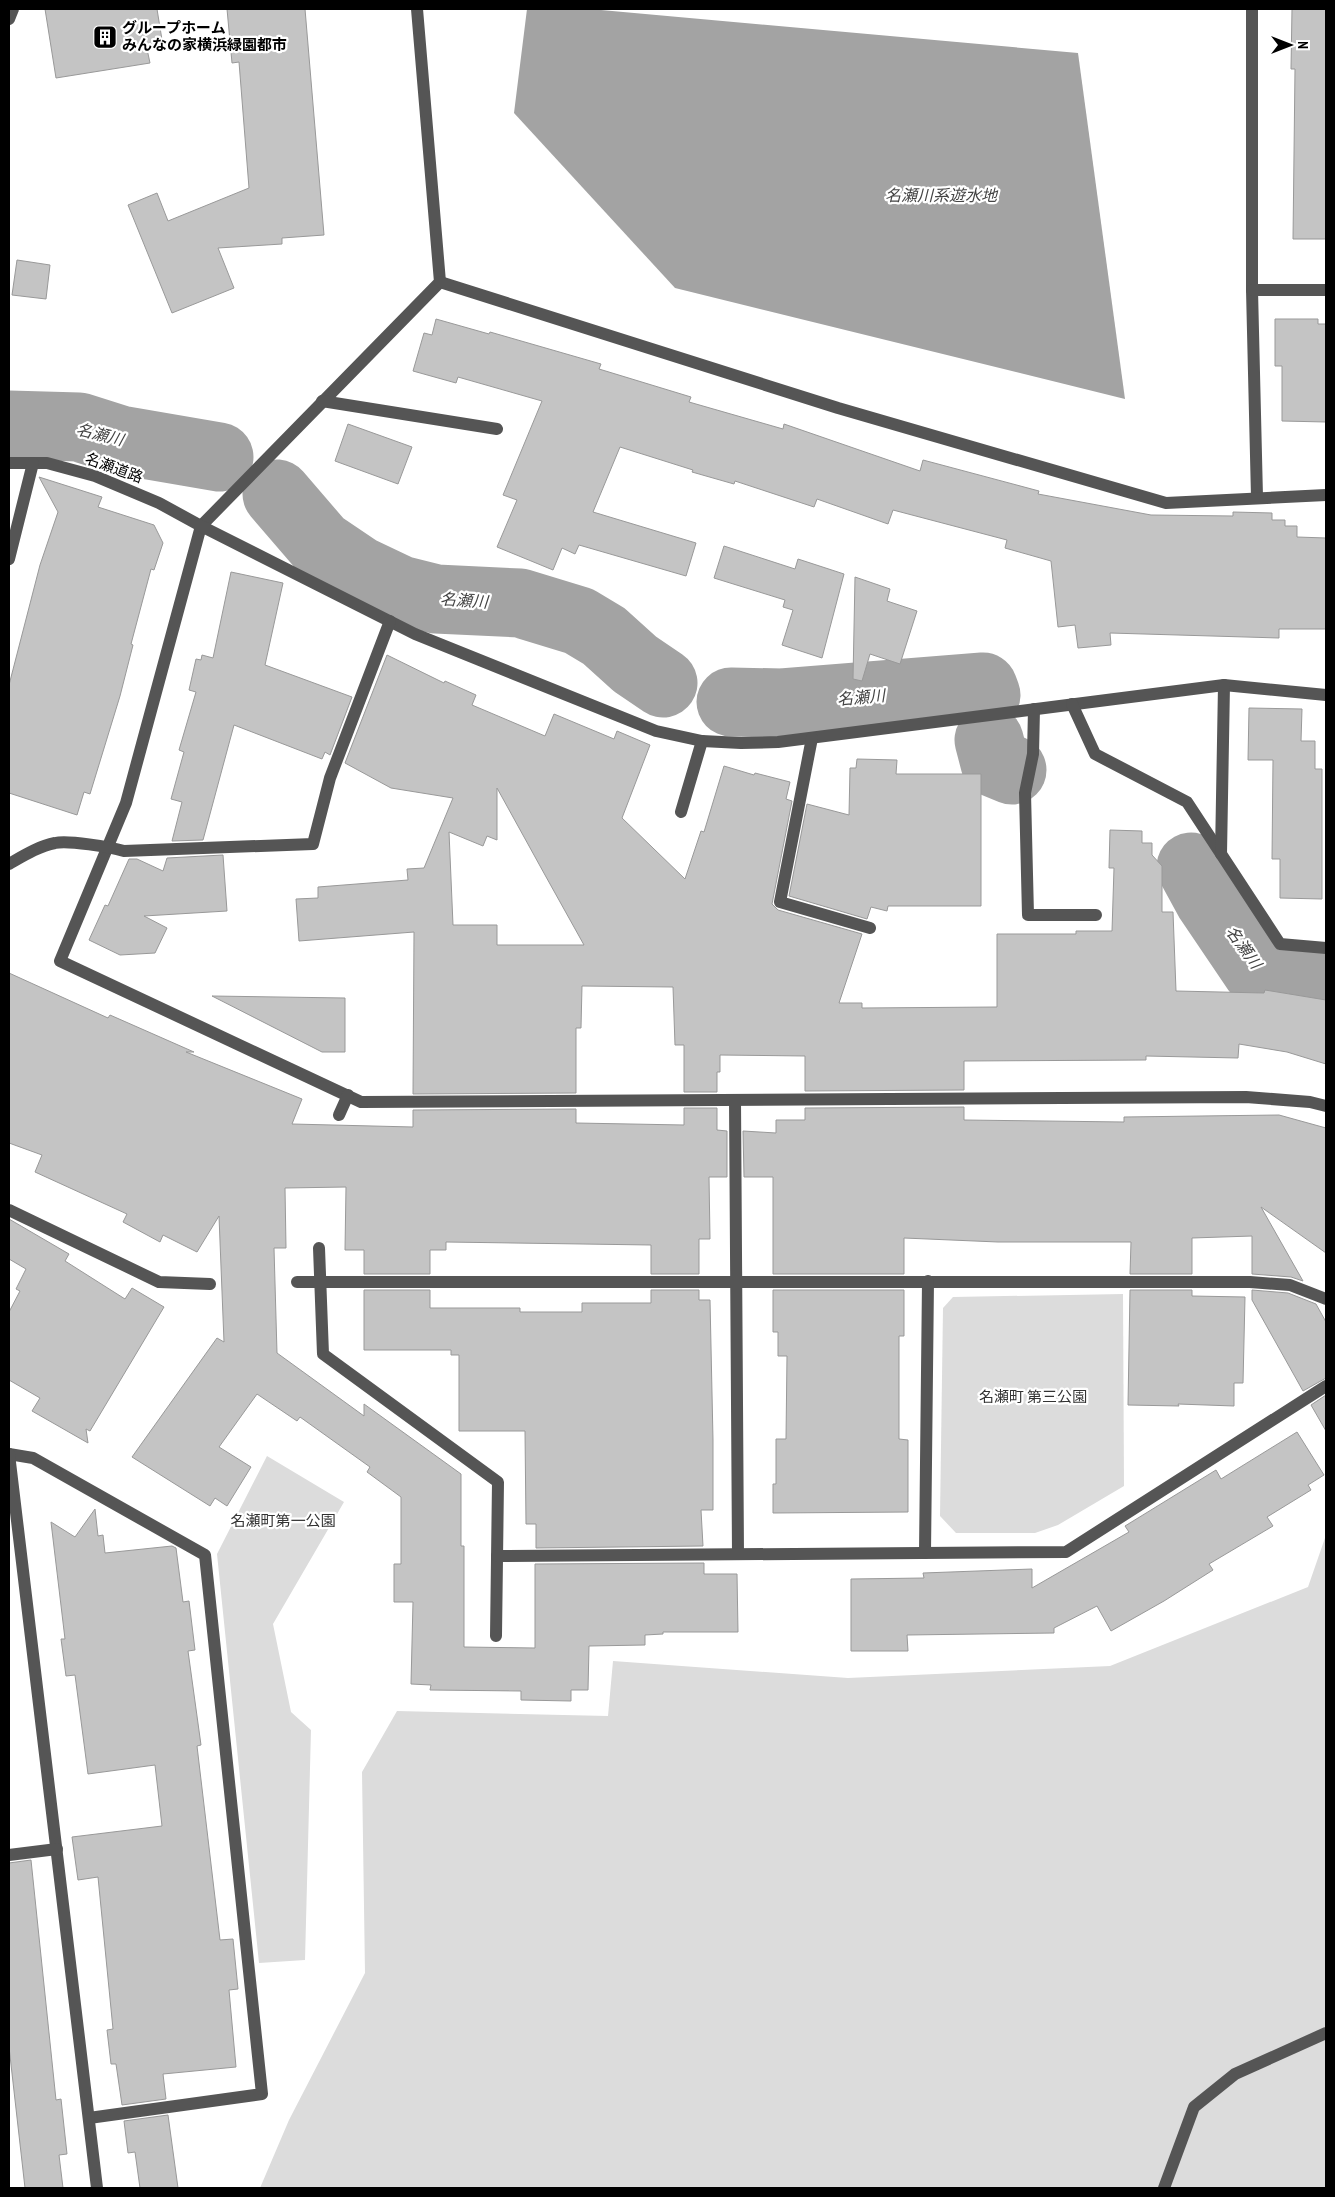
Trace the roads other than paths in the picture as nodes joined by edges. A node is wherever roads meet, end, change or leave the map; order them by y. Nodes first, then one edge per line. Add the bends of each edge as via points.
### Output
1 (13, 9) edge
2 (417, 9) edge
3 (1252, 9) edge
4 (9, 19) edge
5 (440, 282) junction
6 (1252, 290) junction
7 (1326, 290) edge
8 (322, 401) junction
9 (497, 428) dead end
10 (9, 463) edge
11 (34, 463) junction
12 (1326, 494) edge
13 (1257, 497) junction
14 (201, 526) junction
15 (9, 559) edge
16 (390, 621) junction
17 (1224, 685) junction
18 (1326, 694) edge
19 (1072, 704) junction
20 (1034, 709) junction
21 (812, 738) junction
22 (702, 741) junction
23 (681, 812) dead end
24 (108, 846) junction
25 (1220, 854) junction
26 (9, 864) edge
27 (1096, 915) dead end
28 (870, 928) dead end
29 (1326, 948) edge
30 (348, 1095) junction
31 (735, 1100) junction
32 (1326, 1106) edge
33 (340, 1115) dead end
34 (9, 1210) edge
35 (319, 1248) dead end
36 (320, 1281) junction
37 (736, 1281) junction
38 (928, 1281) junction
39 (297, 1282) dead end
40 (210, 1284) dead end
41 (1326, 1299) edge
42 (1326, 1386) edge
43 (9, 1454) edge
44 (925, 1553) junction
45 (738, 1554) junction
46 (497, 1556) junction
47 (496, 1636) dead end
48 (57, 1849) junction
49 (9, 1855) edge
50 (1326, 2033) edge
51 (89, 2118) junction
52 (97, 2188) edge
53 (1164, 2188) edge

1 - 4 street
2 - 5 street
3 - 6 street
5 - 8 street
5 - 13 street via 838,408 1166,503
6 - 7 street
6 - 13 street
8 - 9 street
8 - 14 street
10 - 11 street, 名瀬道路
11 - 14 street, 名瀬道路 via 48,463 94,476 159,503
11 - 15 street
12 - 13 street
14 - 16 street, 名瀬道路
14 - 24 street via 126,803
16 - 22 street, 名瀬道路 via 414,634 656,731
16 - 24 street via 330,778 313,844 124,851
17 - 18 street, 名瀬道路
17 - 19 street, 名瀬道路
17 - 25 street
19 - 20 street, 名瀬道路
19 - 25 street via 1094,754 1187,802
20 - 21 street, 名瀬道路
20 - 27 street via 1034,754 1025,794 1028,915
21 - 22 street, 名瀬道路 via 741,744
21 - 28 street via 780,902
22 - 23 street
24 - 26 street via 56,842
24 - 30 street via 60,961
25 - 29 street via 1280,944
30 - 31 street via 361,1102
30 - 33 street
31 - 32 street via 1246,1097
31 - 37 street
34 - 40 street via 159,1282
35 - 36 street
36 - 37 street
36 - 39 street
36 - 46 street via 323,1354 498,1482
37 - 38 street
37 - 45 street
38 - 41 street via 1250,1282 1290,1285
38 - 44 street
42 - 44 street via 1066,1552
43 - 48 street
43 - 51 street via 34,1458 205,1555 262,2094
44 - 45 street
45 - 46 street
46 - 47 street
48 - 49 street
48 - 51 street
50 - 53 street via 1235,2074 1194,2108
51 - 52 street

